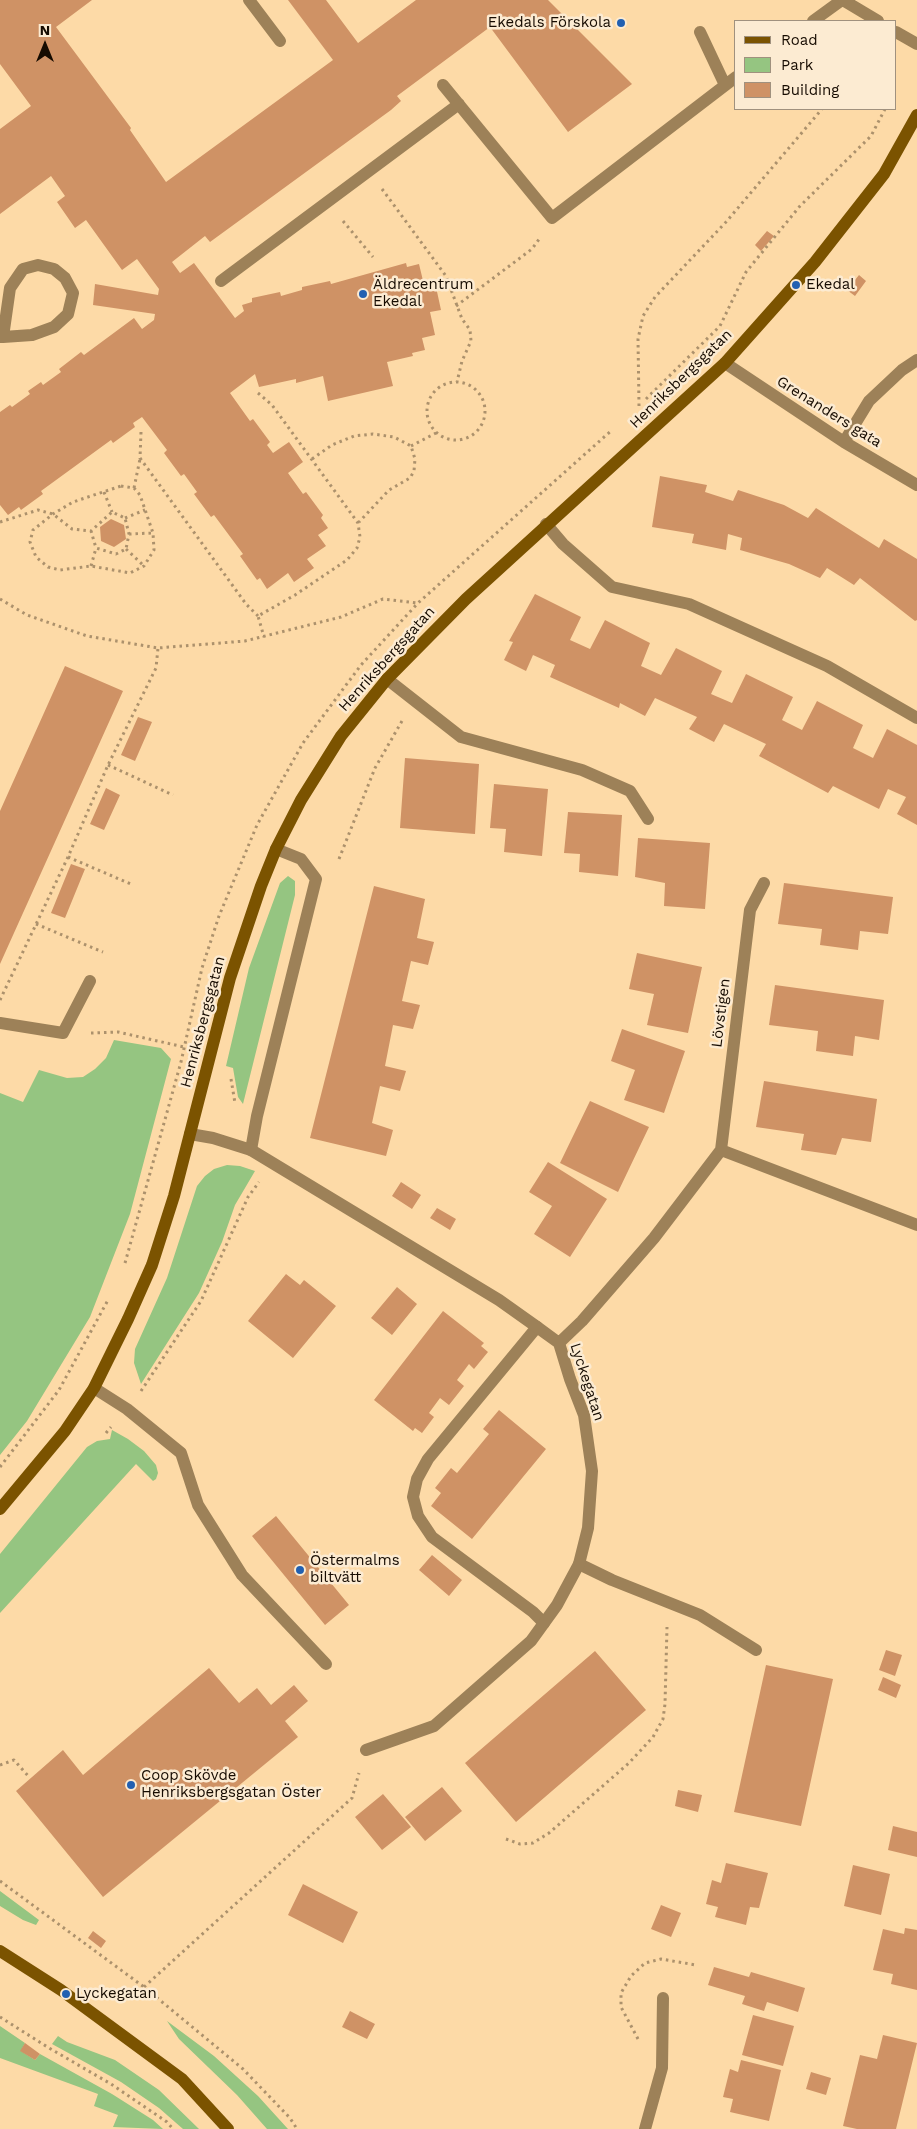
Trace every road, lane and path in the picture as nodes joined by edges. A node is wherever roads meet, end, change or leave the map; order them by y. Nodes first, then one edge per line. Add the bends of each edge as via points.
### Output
1 (248, 0) edge
2 (843, 0) edge
3 (814, 20) edge
4 (876, 20) edge
5 (700, 32) dead end
6 (897, 33) edge
7 (280, 42) dead end
8 (917, 44) edge
9 (734, 78) edge
10 (443, 85) dead end
11 (725, 85) junction
12 (459, 104) junction
13 (821, 110) edge
14 (884, 110) edge
15 (917, 115) edge
16 (370, 172) junction
17 (328, 203) junction
18 (552, 218) junction
19 (373, 257) dead end
20 (221, 282) dead end
21 (456, 306) junction
22 (2, 337) edge
23 (917, 360) edge
24 (725, 363) junction
25 (457, 382) junction
26 (258, 393) dead end
27 (640, 405) junction
28 (633, 412) dead end
29 (141, 432) dead end
30 (436, 433) junction
31 (844, 442) junction
32 (411, 446) junction
33 (140, 458) junction
34 (312, 459) junction
35 (917, 486) edge
36 (134, 488) junction
37 (104, 492) junction
38 (145, 510) junction
39 (112, 512) junction
40 (53, 514) junction
41 (125, 518) junction
42 (0, 522) edge
43 (358, 523) junction
44 (546, 524) junction
45 (91, 531) junction
46 (153, 533) junction
47 (129, 534) junction
48 (96, 548) junction
49 (126, 549) junction
50 (91, 566) junction
51 (144, 566) junction
52 (0, 599) edge
53 (418, 603) dead end
54 (258, 616) junction
55 (264, 637) junction
56 (158, 648) junction
57 (387, 679) junction
58 (406, 714) dead end
59 (917, 718) edge
60 (108, 765) junction
61 (173, 795) dead end
62 (648, 819) dead end
63 (276, 849) junction
64 (68, 857) junction
65 (339, 859) dead end
66 (764, 883) dead end
67 (133, 885) dead end
68 (36, 924) junction
69 (103, 952) dead end
70 (90, 981) dead end
71 (0, 1000) edge
72 (0, 1023) edge
73 (63, 1033) junction
74 (184, 1047) dead end
75 (230, 1076) dead end
76 (241, 1110) dead end
77 (190, 1134) junction
78 (251, 1150) junction
79 (721, 1150) junction
80 (261, 1179) dead end
81 (917, 1225) edge
82 (537, 1327) junction
83 (559, 1343) junction
84 (146, 1386) dead end
85 (94, 1388) junction
86 (0, 1509) edge
87 (579, 1564) junction
88 (667, 1602) junction
89 (544, 1623) junction
90 (756, 1650) dead end
91 (326, 1664) dead end
92 (366, 1750) joint
93 (0, 1765) edge
94 (30, 1778) dead end
95 (506, 1840) dead end
96 (0, 1881) edge
97 (0, 1951) edge
98 (144, 1987) junction
99 (663, 1998) dead end
100 (0, 2017) edge
101 (172, 2129) edge
102 (228, 2129) edge
103 (298, 2129) edge
104 (645, 2129) edge

1 - 7 street
2 - 3 street
2 - 4 street
5 - 11 street
6 - 8 street
9 - 11 street
10 - 12 street
11 - 18 street
12 - 16 street
12 - 18 street
13 - 27 path via 726,222 655,297 644,316 638,339
14 - 27 path via 871,136 800,206 746,272 720,326
15 - 24 main road, Henriksbergsgatan via 884,174 816,262
16 - 17 street
16 - 21 path via 446,276
17 - 19 path
17 - 20 street
18 - 21 path via 532,249
21 - 25 path via 470,330 470,341
22 - 22 street via 32,334 54,327 68,314 73,293 66,278 54,269 38,265 23,269 10,288
23 - 31 street via 868,401
24 - 31 street, Grenanders gata
24 - 44 main road, Henriksbergsgatan
25 - 30 path via 438,388 427,405 429,420
25 - 30 path via 476,389 482,397 485,407 483,422 474,434 465,439 445,438
26 - 34 path via 272,405
27 - 28 path
29 - 33 path
30 - 32 path
31 - 35 street, Grenanders gata
32 - 34 path via 394,437 354,436 332,445
32 - 43 path via 415,459 410,478 389,490
33 - 36 path
33 - 54 path
34 - 43 path
36 - 37 path via 121,486
36 - 38 path
37 - 39 path
37 - 40 path via 74,502
38 - 41 path
38 - 46 path
39 - 41 path
39 - 45 path
40 - 42 path via 38,510
40 - 45 path via 72,529
40 - 50 path via 32,530 30,542 36,557 48,567 60,570
41 - 47 path
43 - 54 path via 360,537 357,548 347,560
44 - 57 main road, Henriksbergsgatan via 459,605
44 - 59 street via 563,544 612,587 689,604 827,666
45 - 48 path
46 - 47 path
46 - 51 path via 154,550
47 - 49 path
48 - 49 path via 116,554
48 - 50 path
49 - 51 path
50 - 51 path via 130,573
52 - 56 path via 27,615 87,636
53 - 55 path via 383,599 341,617
54 - 55 path
55 - 56 path
56 - 60 path via 156,668
57 - 62 street via 461,737 582,770 630,791
57 - 63 main road, Henriksbergsgatan via 341,736 301,800
58 - 65 path via 375,768
60 - 61 path
60 - 64 path
63 - 77 main road, Henriksbergsgatan via 230,978
63 - 78 street via 301,859 316,880
64 - 67 path
64 - 68 path
66 - 79 street, Lövstigen via 750,910
68 - 69 path
68 - 71 path
70 - 73 street
72 - 73 street
73 - 74 path via 118,1032
75 - 76 path via 235,1104
77 - 78 street, Lyckegatan
77 - 85 main road, Henriksbergsgatan via 152,1265
78 - 82 street, Lyckegatan via 499,1300
79 - 81 street
79 - 83 street via 654,1238
80 - 84 path via 248,1197 201,1301
82 - 83 street, Lyckegatan
82 - 89 street via 428,1459 417,1479 413,1497 418,1516 432,1537
83 - 87 street, Lyckegatan via 584,1415 592,1471 588,1528
85 - 86 main road, Henriksbergsgatan via 65,1431
85 - 91 street via 127,1409 181,1453 198,1505 242,1575
87 - 88 street
87 - 89 street, Lyckegatan via 558,1605
88 - 90 street via 700,1615
88 - 95 path via 665,1704 663,1719 653,1737 629,1763 548,1833 532,1843
89 - 92 street, Lyckegatan via 531,1641 434,1726
92 - 98 path via 352,1798
93 - 94 path via 14,1760
96 - 98 path
97 - 102 main road via 61,1990 182,2079
98 - 103 path via 242,2069
99 - 104 street via 662,2068
100 - 101 path via 110,2084 167,2122

